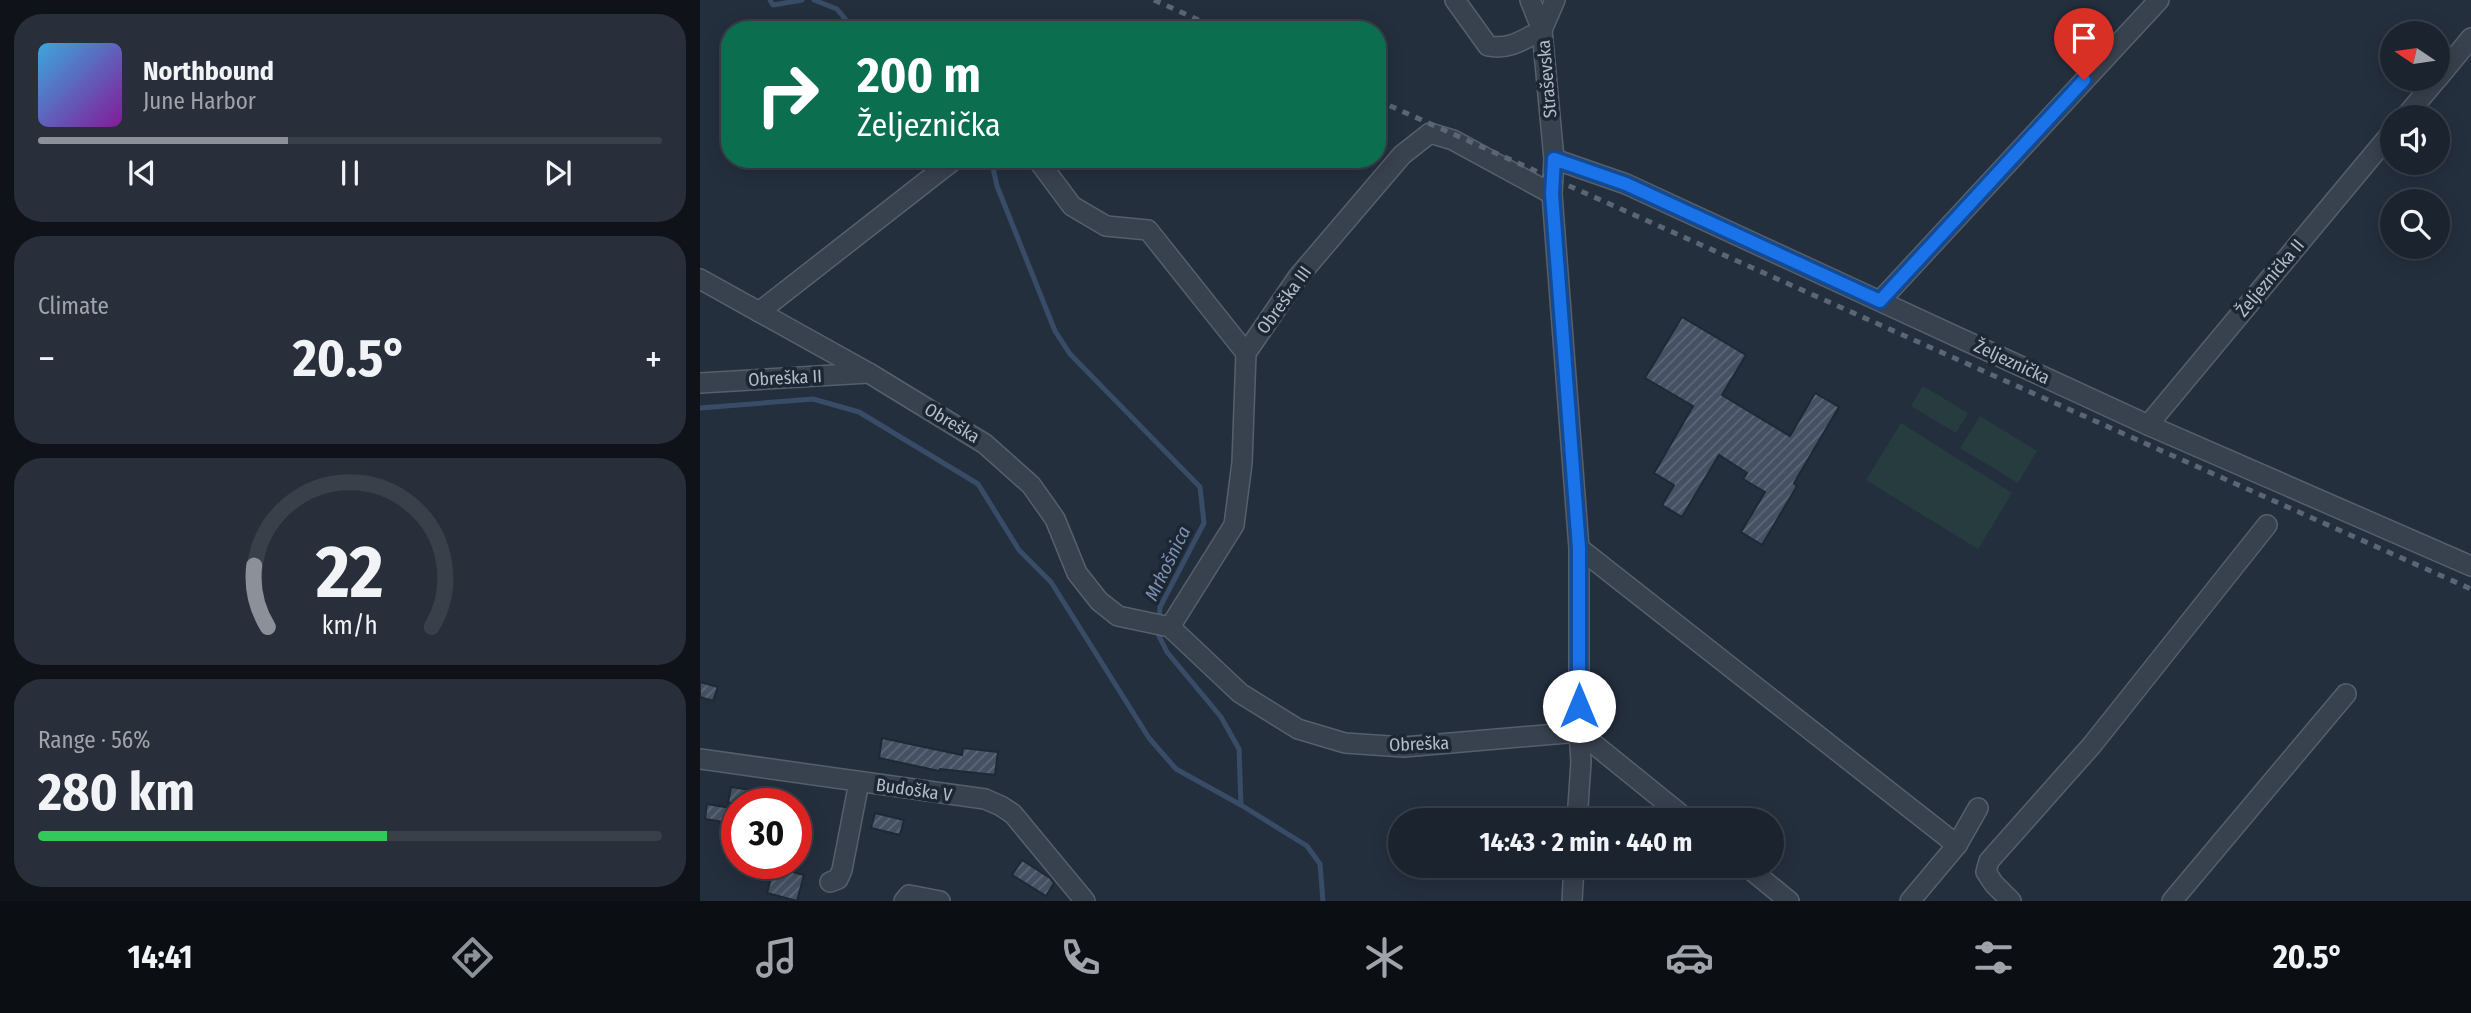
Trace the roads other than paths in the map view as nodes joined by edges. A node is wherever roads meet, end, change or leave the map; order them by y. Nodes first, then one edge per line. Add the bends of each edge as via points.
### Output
1 (1455, 0) edge
2 (1530, 0) edge
3 (1555, 0) edge
4 (2159, 0) edge
5 (1542, 30) junction
6 (2471, 38) edge
7 (2450, 63) edge
8 (2426, 91) edge
9 (2415, 105) edge
10 (2380, 146) edge
11 (1554, 159) junction
12 (943, 168) edge
13 (1044, 168) edge
14 (1552, 194) junction
15 (700, 279) edge
16 (1880, 301) junction
17 (759, 312) junction
18 (1245, 353) junction
19 (869, 373) junction
20 (700, 383) edge
21 (2148, 425) junction
22 (2267, 525) dead end
23 (1579, 548) junction
24 (2471, 566) edge
25 (1170, 627) junction
26 (2346, 694) dead end
27 (1579, 732) junction
28 (700, 759) edge
29 (859, 782) junction
30 (1578, 808) edge
31 (1673, 808) edge
32 (1978, 808) dead end
33 (1957, 845) junction
34 (1573, 878) edge
35 (1761, 878) edge
36 (830, 882) dead end
37 (904, 901) edge
38 (940, 901) edge
39 (1085, 901) edge
40 (1572, 901) edge
41 (1789, 901) edge
42 (1910, 901) edge
43 (2011, 901) edge
44 (2172, 901) edge

1 - 5 street via 1488,46 1509,47
2 - 5 street
3 - 5 street, Straševska
4 - 16 street
5 - 11 street, Straševska
6 - 7 street
8 - 9 street
10 - 21 street, Željeznička II
11 - 14 street, Straševska
11 - 16 street, Željeznička via 1626,184
12 - 17 street
13 - 18 street via 1072,206 1106,226 1148,230
14 - 18 street, Obreška III via 1453,140 1430,133 1402,155 1298,277
14 - 23 street, Straševska
15 - 17 street, Obreška
16 - 21 street, Željeznička
17 - 19 street, Obreška
18 - 25 street via 1242,463 1234,525
19 - 20 street, Obreška II
19 - 25 street, Obreška via 985,444 1031,485 1055,519 1077,573 1099,601 1118,616
21 - 24 street, Željeznička
22 - 43 street via 2092,745 1989,861 1986,872
23 - 27 street, Straševska
23 - 33 street
25 - 27 street, Obreška via 1240,693 1298,729 1345,743 1404,747
26 - 44 street
27 - 30 street, Straševska
27 - 31 street
28 - 29 street, Budoška V
29 - 36 street via 842,870 838,879
29 - 39 street, Budoška V via 985,799 1001,806 1013,814
32 - 33 street
33 - 42 street
34 - 40 street
35 - 41 street
37 - 38 street via 909,895

